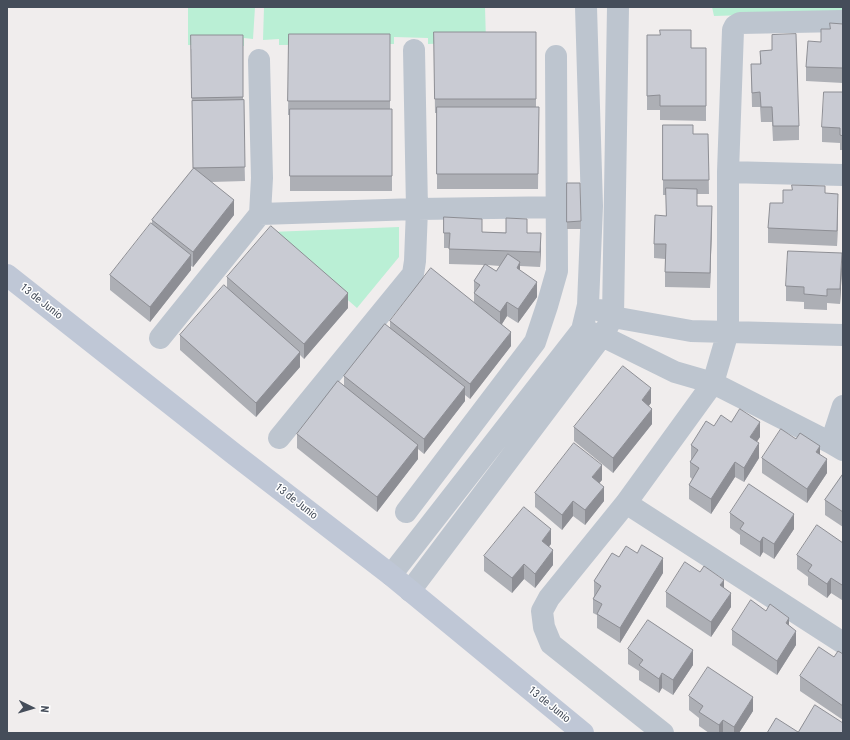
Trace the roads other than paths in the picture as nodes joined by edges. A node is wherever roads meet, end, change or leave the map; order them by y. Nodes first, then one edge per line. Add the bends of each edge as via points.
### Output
1 (586, 7) edge
2 (618, 7) edge
3 (843, 21) edge
4 (414, 50) dead end
5 (556, 56) dead end
6 (260, 60) dead end
7 (728, 172) junction
8 (843, 175) edge
9 (574, 207) junction
10 (417, 209) junction
11 (260, 214) junction
12 (7, 275) edge
13 (588, 305) junction
14 (613, 317) junction
15 (728, 332) junction
16 (592, 333) junction
17 (843, 335) edge
18 (160, 338) dead end
19 (713, 383) junction
20 (843, 406) edge
21 (279, 438) dead end
22 (837, 446) edge
23 (626, 503) junction
24 (406, 512) dead end
25 (391, 575) junction
26 (410, 591) junction
27 (843, 643) edge
28 (583, 733) edge
29 (663, 733) edge

1 - 9 street
2 - 14 street
3 - 7 street via 740,23 735,26 732,35
4 - 10 street
5 - 9 street
6 - 11 street
7 - 8 street
7 - 15 street
9 - 10 street
9 - 13 street
9 - 24 street via 535,342
10 - 11 street
10 - 21 street via 413,274
11 - 18 street
12 - 25 main road, 13 de Junio
13 - 14 street
13 - 16 street
14 - 15 street via 691,330
14 - 16 street
15 - 17 street
15 - 19 street
16 - 19 street via 675,372
16 - 25 street
16 - 26 street
19 - 22 street
19 - 23 street
20 - 22 street
23 - 27 street
23 - 29 street via 549,598 542,611 544,627 551,644
25 - 26 main road, 13 de Junio
26 - 28 main road, 13 de Junio

